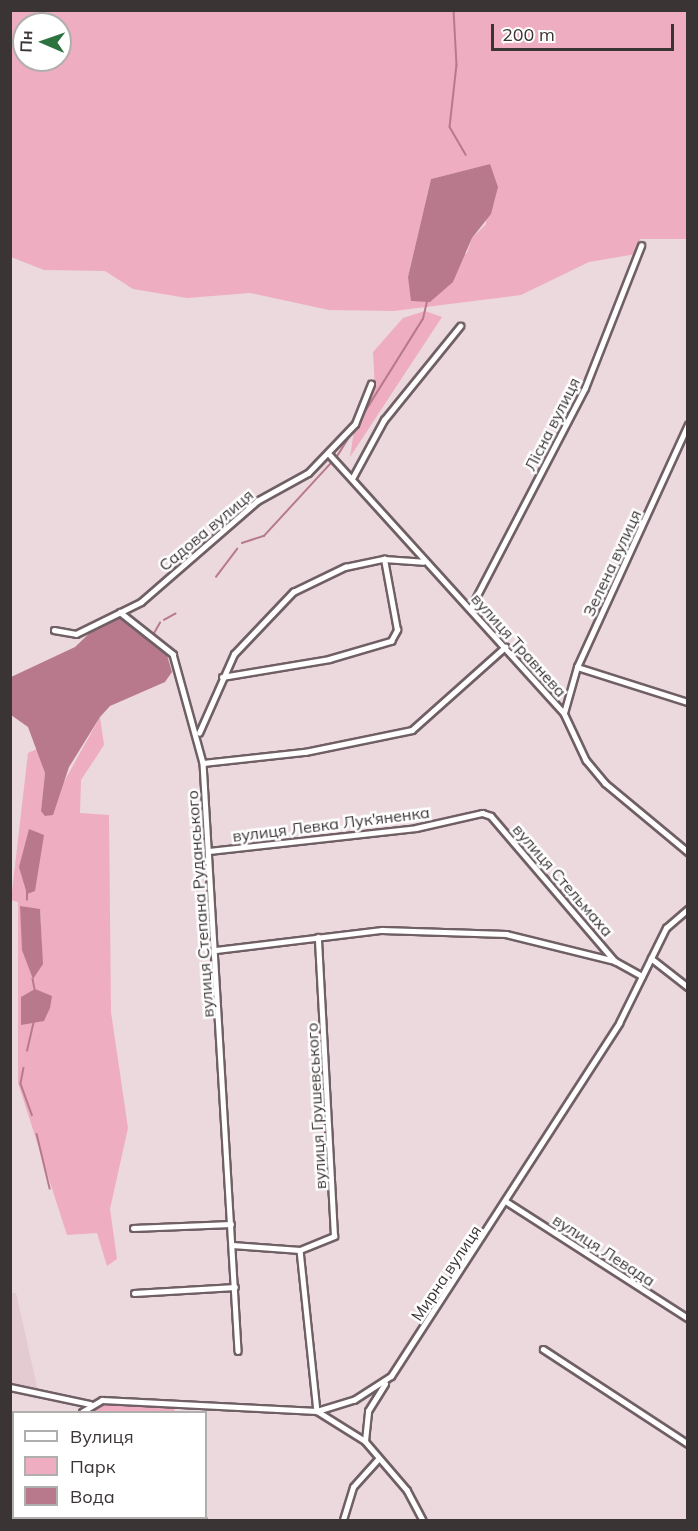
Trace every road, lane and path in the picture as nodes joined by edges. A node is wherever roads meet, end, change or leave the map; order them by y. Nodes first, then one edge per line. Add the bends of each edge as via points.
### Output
1 (641, 246) dead end
2 (460, 326) dead end
3 (371, 384) dead end
4 (687, 425) edge
5 (330, 455) junction
6 (353, 477) junction
7 (384, 559) junction
8 (423, 562) junction
9 (471, 607) junction
10 (120, 612) junction
11 (54, 630) dead end
12 (505, 647) junction
13 (577, 667) junction
14 (222, 677) junction
15 (687, 702) edge
16 (564, 712) junction
17 (198, 734) junction
18 (203, 762) junction
19 (491, 816) joint
20 (209, 851) junction
21 (687, 852) edge
22 (687, 909) edge
23 (318, 937) junction
24 (216, 950) junction
25 (651, 958) junction
26 (615, 961) junction
27 (642, 976) junction
28 (687, 987) edge
29 (507, 1202) junction
30 (231, 1224) junction
31 (134, 1228) dead end
32 (232, 1245) junction
33 (300, 1250) junction
34 (235, 1287) junction
35 (134, 1293) dead end
36 (687, 1318) edge
37 (543, 1348) dead end
38 (238, 1351) dead end
39 (391, 1376) junction
40 (10, 1387) edge
41 (90, 1404) junction
42 (180, 1406) junction
43 (84, 1411) edge
44 (179, 1411) edge
45 (317, 1411) junction
46 (365, 1442) junction
47 (687, 1443) edge
48 (377, 1460) junction
49 (343, 1521) edge
50 (423, 1521) edge

1 - 9 street, Лісна вулиця via 585,388
2 - 6 street via 384,420
3 - 5 street, Садова вулиця via 355,424
4 - 13 street, Зелена вулиця
5 - 6 street, вулиця Травнева
5 - 10 street, Садова вулиця via 257,501 141,602
6 - 8 street, вулиця Травнева
7 - 8 street
7 - 14 street via 316,577 293,592 234,654
7 - 14 street via 397,630 392,641 330,659
8 - 9 street, вулиця Травнева
9 - 12 street, вулиця Травнева
10 - 11 street, Садова вулиця via 76,634
10 - 17 street, вулиця Степана Руданського via 173,654
12 - 16 street, вулиця Травнева
12 - 18 street via 412,730 305,752
13 - 15 street
13 - 16 street, Зелена вулиця
14 - 17 street
16 - 21 street, вулиця Травнева via 586,760 605,783
17 - 18 street, вулиця Степана Руданського
18 - 20 street, вулиця Степана Руданського
19 - 20 street, вулиця Левка Лук'яненка via 469,814 416,828
19 - 26 street, вулиця Стельмаха
20 - 24 street, вулиця Степана Руданського
22 - 25 street, Мирна вулиця via 669,922
23 - 24 street
23 - 26 street via 382,930 506,934
23 - 33 street, вулиця Грушевського via 334,1236
24 - 30 street, вулиця Степана Руданського
25 - 27 street, Мирна вулиця
25 - 28 street
26 - 27 street
27 - 29 street, Мирна вулиця via 619,1023
29 - 36 street, вулиця Левада
29 - 39 street, Мирна вулиця
30 - 31 street
30 - 32 street, вулиця Степана Руданського
32 - 33 street, вулиця Грушевського
32 - 34 street, вулиця Степана Руданського
33 - 45 street
34 - 35 street
34 - 38 street, вулиця Степана Руданського
37 - 47 street
39 - 45 street, Мирна вулиця via 354,1400
39 - 46 street via 370,1405
40 - 41 street, Мирна вулиця
41 - 42 street, Мирна вулиця
41 - 43 street
42 - 44 street
42 - 45 street, Мирна вулиця
45 - 46 street
46 - 48 street
48 - 49 street via 353,1487
48 - 50 street via 407,1490

